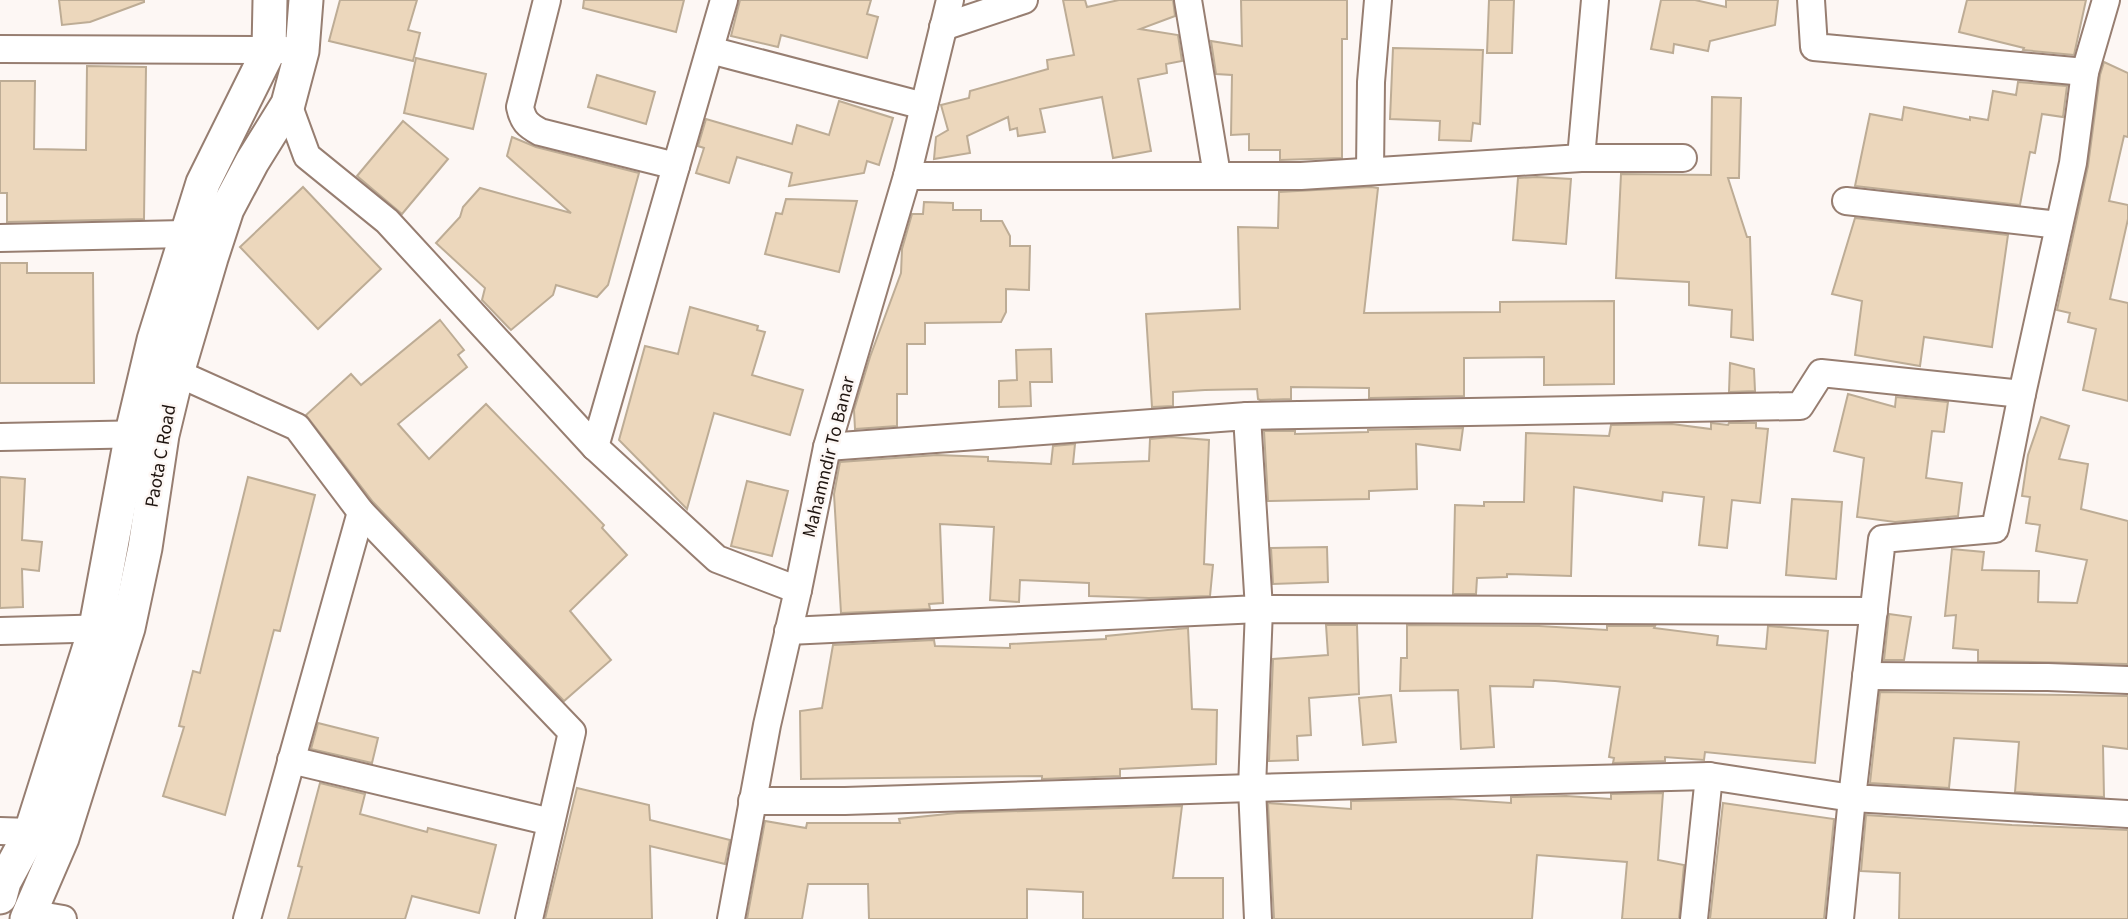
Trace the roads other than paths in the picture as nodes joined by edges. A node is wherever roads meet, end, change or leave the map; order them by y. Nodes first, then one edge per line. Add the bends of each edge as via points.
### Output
1 (270, 0) edge
2 (306, 0) edge
3 (547, 0) edge
4 (724, 0) edge
5 (950, 0) edge
6 (1024, 0) edge
7 (1188, 0) edge
8 (1378, 0) edge
9 (1595, 0) edge
10 (1811, 0) edge
11 (2106, 0) edge
12 (943, 27) junction
13 (0, 49) edge
14 (269, 50) junction
15 (710, 50) junction
16 (302, 51) junction
17 (2085, 72) junction
18 (288, 104) junction
19 (924, 106) junction
20 (1581, 158) junction
21 (1683, 158) dead end
22 (676, 166) junction
23 (1370, 171) junction
24 (1217, 175) junction
25 (907, 176) junction
26 (1846, 201) dead end
27 (2059, 225) junction
28 (185, 234) junction
29 (0, 238) edge
30 (177, 373) junction
31 (2022, 394) junction
32 (1247, 416) junction
33 (147, 434) junction
34 (0, 437) edge
35 (595, 447) junction
36 (827, 447) junction
37 (361, 512) junction
38 (799, 590) junction
39 (1259, 609) junction
40 (1874, 611) junction
41 (112, 628) junction
42 (0, 631) edge
43 (788, 631) junction
44 (1866, 676) junction
45 (2128, 680) edge
46 (291, 760) junction
47 (1709, 776) junction
48 (1252, 788) junction
49 (1852, 798) junction
50 (752, 801) junction
51 (2128, 814) edge
52 (551, 822) junction
53 (31, 834) edge
54 (18, 910) edge
55 (63, 919) edge
56 (247, 919) edge
57 (529, 919) edge
58 (731, 919) edge
59 (1258, 919) edge
60 (1694, 919) edge
61 (1840, 919) edge

1 - 14 street
2 - 16 street, Paota C Road
3 - 22 street via 520,107 527,125
4 - 15 street
5 - 12 street, Mahamndir To Banar
6 - 12 street
7 - 24 street
8 - 23 street
9 - 20 street
10 - 17 street via 1814,47
11 - 17 street
12 - 19 street, Mahamndir To Banar
13 - 14 street
14 - 16 street
14 - 28 street via 217,151
15 - 19 street
15 - 22 street
16 - 18 street, Paota C Road
17 - 27 street
18 - 30 street, Paota C Road via 227,209
18 - 35 street via 307,156 387,221
19 - 25 street, Mahamndir To Banar
20 - 21 street
20 - 23 street
22 - 35 street
23 - 24 street
24 - 25 street
25 - 36 street, Mahamndir To Banar
26 - 27 street
27 - 31 street
28 - 29 street
28 - 33 street via 155,340
30 - 33 street, Paota C Road
30 - 37 street via 297,427
31 - 32 street via 1821,373 1800,407
31 - 40 street via 1995,529 1882,538
32 - 36 street
32 - 39 street
33 - 34 street
33 - 41 street, Paota C Road via 145,548
35 - 38 street via 717,559
36 - 38 street, Mahamndir To Banar
37 - 46 street
37 - 52 street via 572,732
38 - 43 street, Mahamndir To Banar
39 - 40 street
39 - 43 street
39 - 48 street
40 - 44 street
41 - 42 street
41 - 53 street, Paota C Road
43 - 50 street, Mahamndir To Banar
44 - 45 street
44 - 49 street
46 - 52 street
46 - 56 street
47 - 48 street
47 - 49 street
47 - 60 street
48 - 50 street
48 - 59 street
49 - 51 street
49 - 61 street
50 - 58 street, Mahamndir To Banar
52 - 57 street
53 - 54 street, Paota C Road
54 - 55 street

